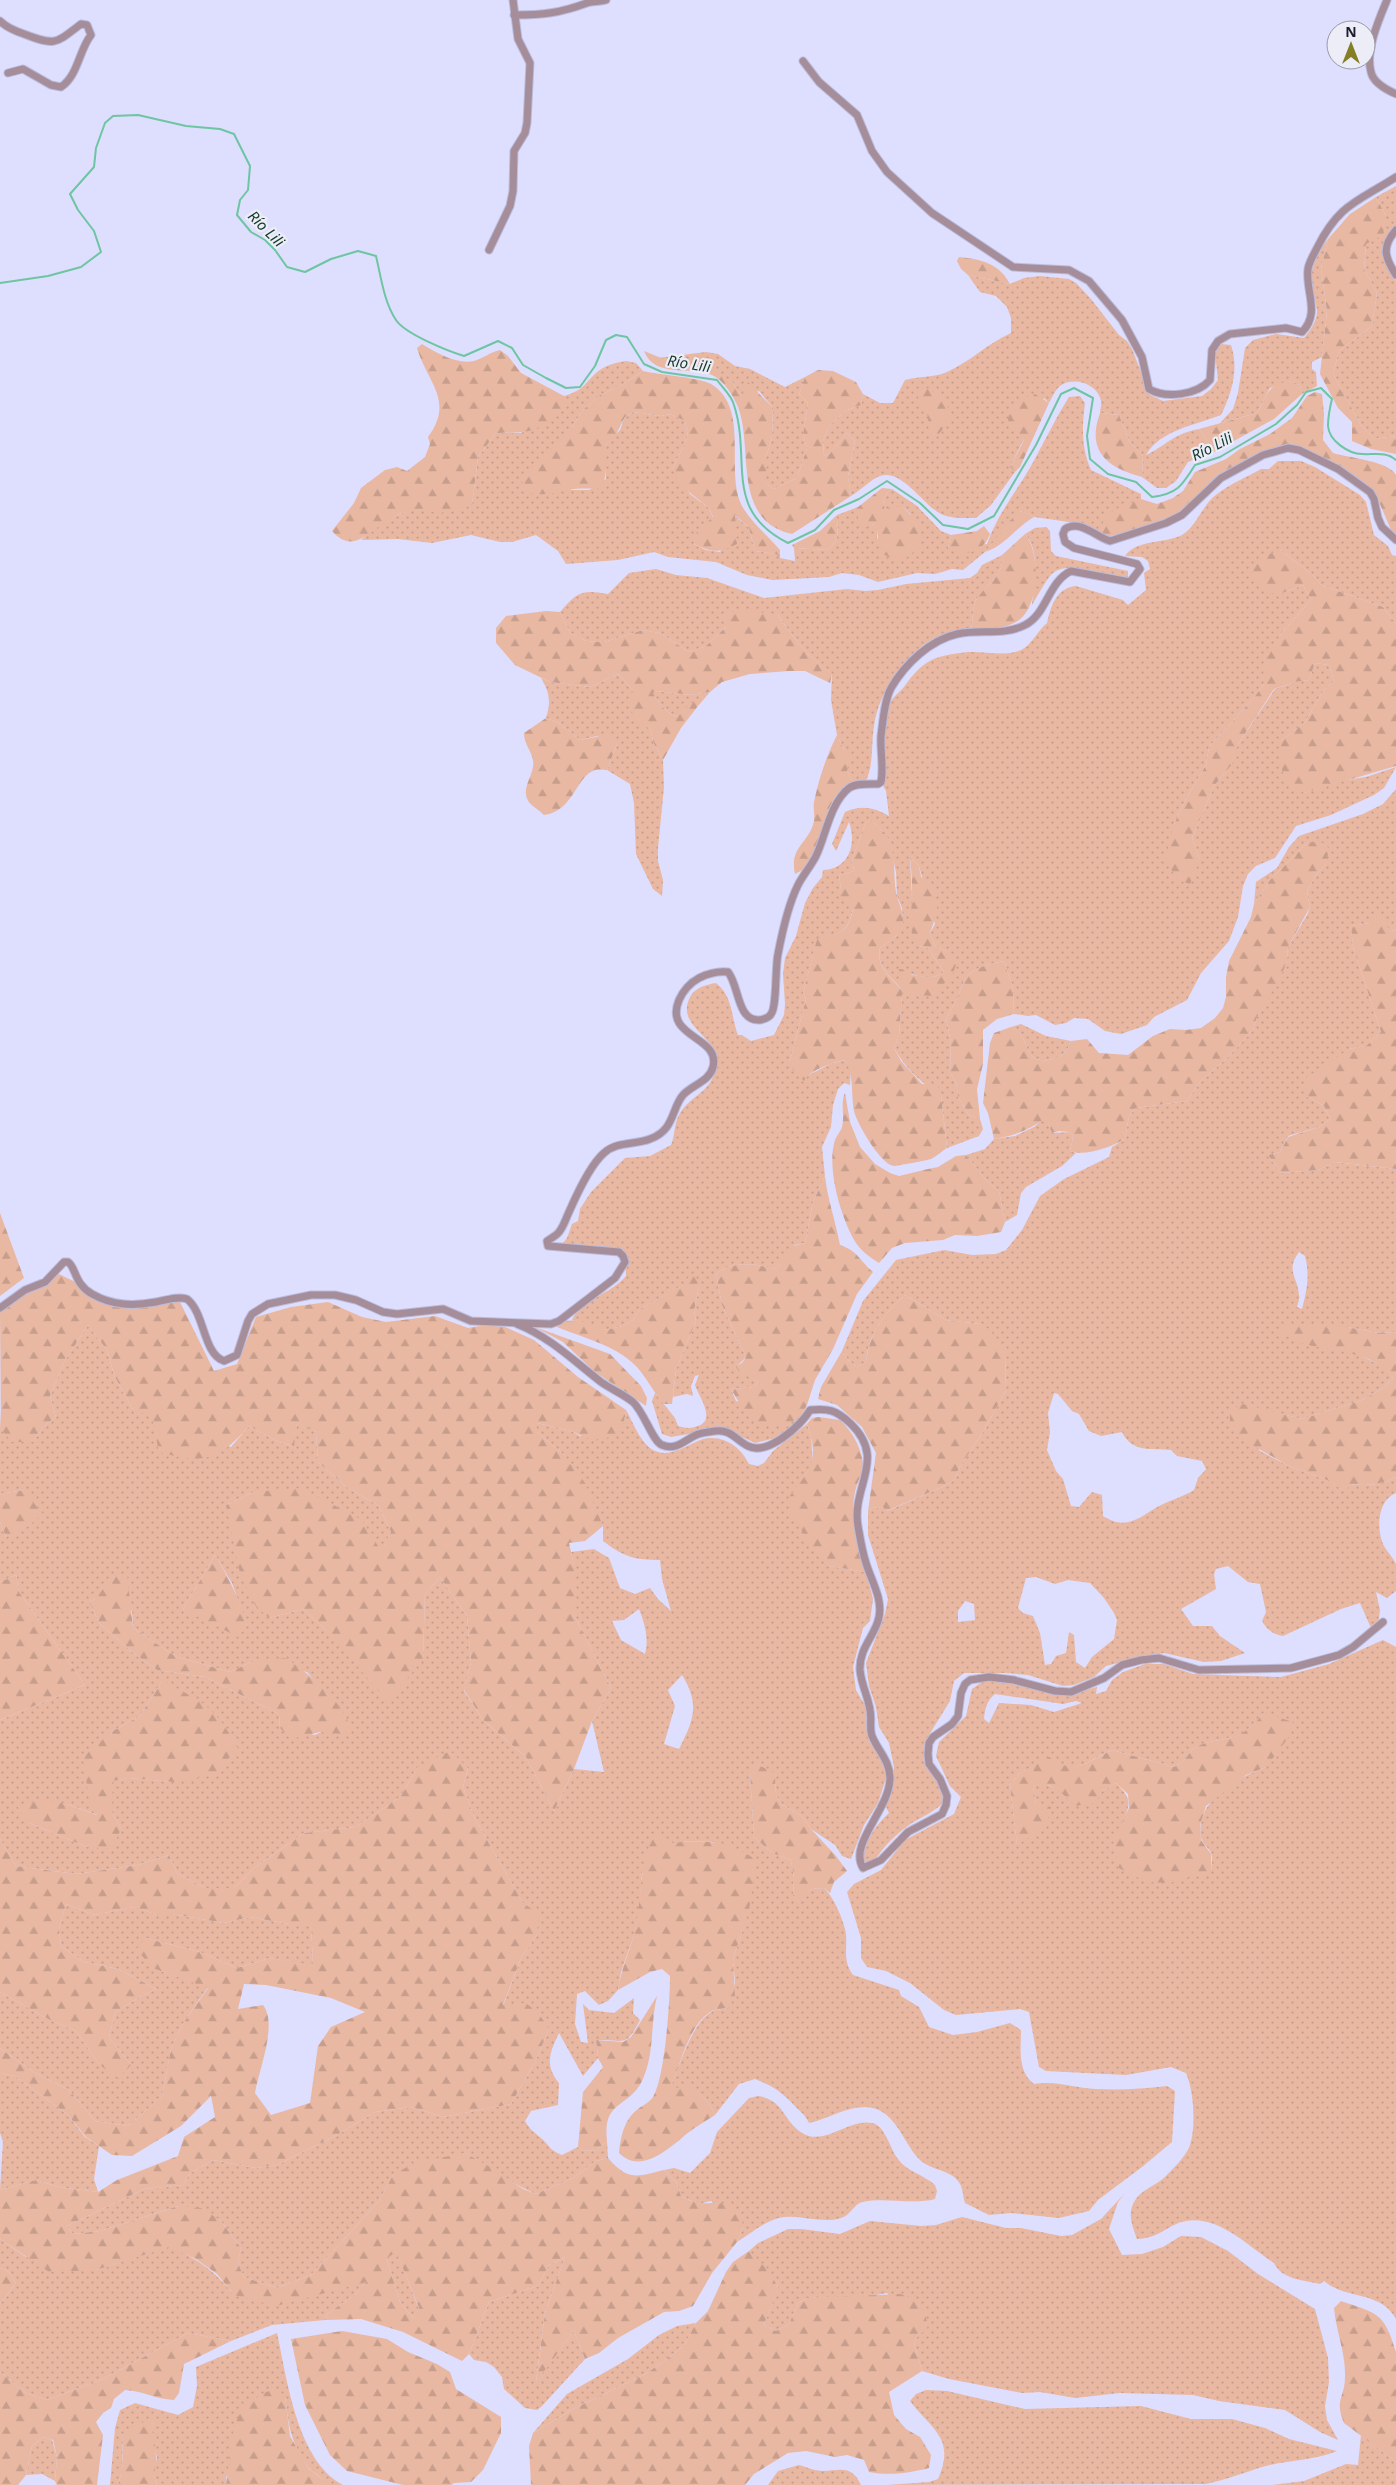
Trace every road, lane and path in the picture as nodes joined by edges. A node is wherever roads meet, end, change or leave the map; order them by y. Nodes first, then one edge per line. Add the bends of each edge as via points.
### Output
1 (513, 0) edge
2 (606, 0) edge
3 (1387, 0) edge
4 (514, 15) junction
5 (0, 21) edge
6 (803, 61) dead end
7 (8, 73) dead end
8 (1396, 94) edge
9 (1396, 177) edge
10 (1396, 230) edge
11 (489, 250) dead end
12 (1396, 275) edge
13 (1396, 540) edge
14 (0, 1308) edge
15 (515, 1323) junction
16 (1383, 1622) dead end

1 - 4 street
2 - 4 street via 556,13
3 - 8 street via 1369,62 1374,78
4 - 11 street via 518,39 530,64 527,123 514,151 510,206
5 - 7 street via 15,31 49,43 66,37 81,24 87,25 91,35 83,46 73,73 61,86 51,85 23,69
6 - 9 street via 819,82 857,115 872,151 887,172 932,213 1013,267 1068,270 1089,281 1122,320 1142,357 1149,389 1160,393 1185,393 1206,385 1210,380 1212,350 1218,341 1230,334 1286,328 1302,332 1307,327 1313,306 1307,280 1308,267 1324,234 1339,213 1355,200
10 - 12 street via 1385,248 1386,258
13 - 15 street via 1382,527 1374,499 1356,481 1299,450 1277,450 1221,478 1194,506 1166,523 1110,541 1077,526 1065,529 1065,542 1074,548 1137,564 1140,569 1130,582 1071,571 1056,582 1034,619 1024,626 1008,631 956,634 932,643 920,652 891,688 888,697 881,734 881,782 851,786 845,791 837,802 816,857 797,886 778,955 775,1005 771,1014 764,1019 748,1018 728,972 709,973 694,980 683,992 677,1006 677,1020 711,1054 714,1065 710,1075 683,1095 675,1115 657,1135 650,1140 622,1144 603,1153 560,1231 546,1244 619,1252 625,1262 621,1271 559,1321 551,1324
14 - 15 street via 25,1290 45,1282 64,1262 68,1262 72,1264 77,1281 100,1298 128,1306 187,1299 200,1317 215,1355 224,1361 237,1355 252,1314 268,1304 311,1295 335,1295 397,1314 443,1309 471,1320
15 - 16 street via 558,1347 632,1402 660,1445 678,1446 696,1435 718,1431 734,1435 748,1446 761,1448 790,1432 810,1410 822,1408 837,1411 864,1442 868,1454 867,1475 858,1498 858,1524 866,1563 880,1604 879,1618 861,1658 860,1670 870,1708 872,1735 886,1760 890,1778 886,1800 860,1846 863,1868 881,1860 908,1832 942,1814 947,1796 930,1764 930,1743 933,1736 958,1716 962,1692 970,1680 989,1677 1014,1680 1070,1692 1104,1678 1122,1665 1159,1658 1199,1670 1291,1668 1338,1655

